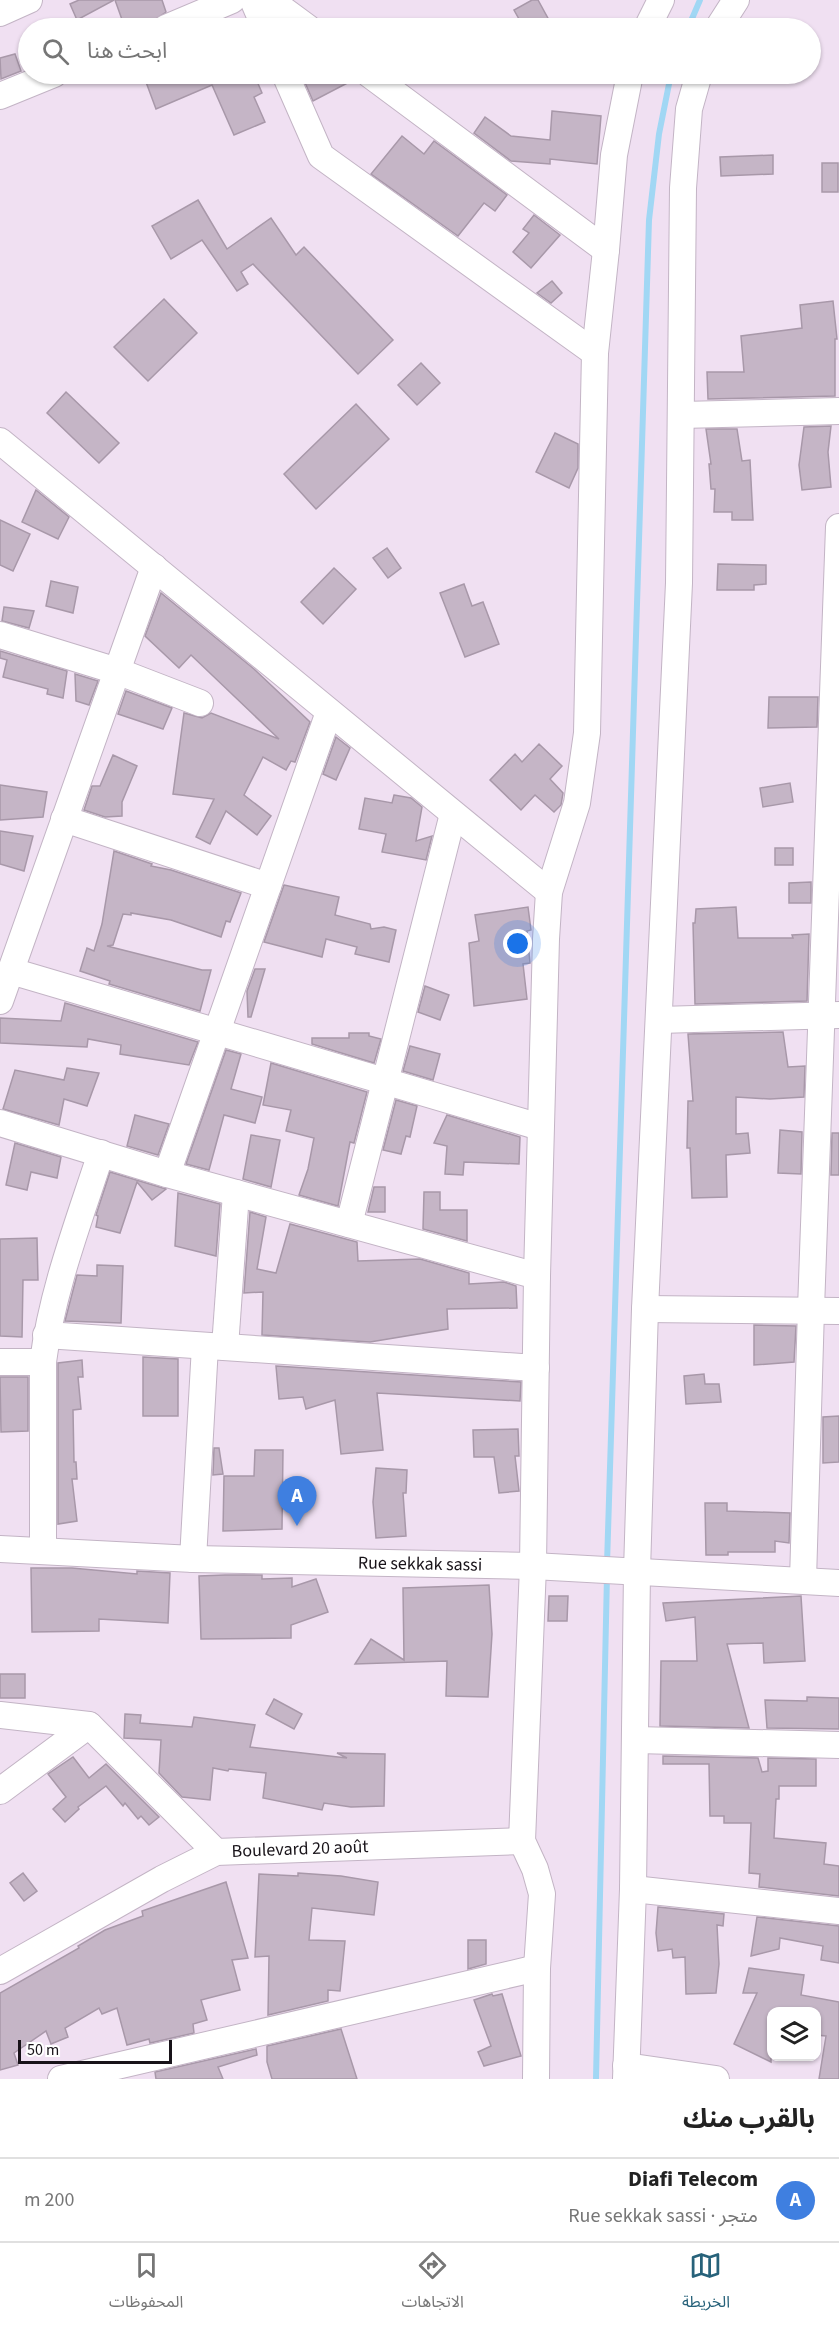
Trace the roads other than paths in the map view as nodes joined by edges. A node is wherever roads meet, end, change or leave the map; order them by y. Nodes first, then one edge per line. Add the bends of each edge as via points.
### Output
1 (29, 0) edge
2 (232, 0) edge
3 (253, 0) edge
4 (270, 0) edge
5 (661, 0) edge
6 (736, 0) edge
7 (0, 13) edge
8 (190, 18) edge
9 (261, 18) edge
10 (294, 18) edge
11 (652, 18) edge
12 (724, 18) edge
13 (29, 84) edge
14 (289, 84) edge
15 (382, 84) edge
16 (628, 84) edge
17 (696, 84) edge
18 (0, 96) edge
19 (606, 250) junction
20 (595, 353) junction
21 (839, 411) edge
22 (681, 415) junction
23 (0, 441) edge
24 (839, 527) edge
25 (154, 567) junction
26 (0, 635) edge
27 (117, 671) junction
28 (200, 703) dead end
29 (329, 712) junction
30 (453, 814) junction
31 (64, 819) junction
32 (268, 886) junction
33 (549, 892) junction
34 (11, 971) junction
35 (0, 1001) edge
36 (831, 1016) edge
37 (659, 1020) junction
38 (217, 1032) junction
39 (386, 1081) junction
40 (0, 1123) edge
41 (540, 1127) junction
42 (101, 1153) junction
43 (167, 1174) junction
44 (236, 1193) junction
45 (349, 1224) junction
46 (537, 1276) junction
47 (645, 1309) junction
48 (811, 1309) junction
49 (839, 1311) edge
50 (46, 1335) junction
51 (215, 1347) junction
52 (0, 1362) edge
53 (43, 1362) junction
54 (536, 1368) junction
55 (0, 1549) edge
56 (43, 1551) junction
57 (193, 1559) junction
58 (533, 1566) junction
59 (637, 1570) junction
60 (803, 1580) junction
61 (839, 1583) edge
62 (0, 1715) edge
63 (90, 1725) junction
64 (636, 1740) junction
65 (839, 1745) edge
66 (0, 1791) edge
67 (522, 1841) junction
68 (216, 1852) junction
69 (633, 1888) junction
70 (839, 1911) edge
71 (537, 1968) junction
72 (0, 1971) edge
73 (626, 2072) edge
74 (62, 2079) edge
75 (536, 2079) edge
76 (716, 2079) edge

1 - 7 street
2 - 8 street
3 - 9 street
4 - 10 street
5 - 11 street
6 - 12 street
13 - 18 street
14 - 20 street via 321,156
15 - 19 street
16 - 19 street via 614,155
17 - 22 street via 689,109 683,188
19 - 20 street
20 - 33 street via 587,733 577,803
21 - 22 street
22 - 37 street via 679,583
23 - 25 street
24 - 36 street
25 - 27 street
25 - 29 street
26 - 27 street
27 - 28 street
27 - 31 street
29 - 30 street
29 - 32 street
30 - 33 street
30 - 39 street
31 - 32 street
31 - 34 street
32 - 38 street
33 - 41 street
34 - 35 street
34 - 38 street
36 - 37 street
36 - 48 street
37 - 47 street
38 - 39 street
38 - 43 street
39 - 41 street
39 - 45 street
40 - 42 street
41 - 46 street
42 - 43 street
42 - 50 street
43 - 44 street
44 - 45 street
44 - 51 street
45 - 46 street
46 - 54 street
47 - 48 street
47 - 59 street
48 - 49 street
48 - 60 street
50 - 51 street
50 - 53 street
51 - 54 street
51 - 57 street
52 - 53 street
53 - 56 street
54 - 58 street
55 - 56 street, Rue sekkak sassi
56 - 57 street, Rue sekkak sassi
57 - 58 street, Rue sekkak sassi
58 - 59 street, Rue sekkak sassi
58 - 67 street
59 - 60 street, Rue sekkak sassi
59 - 64 street
60 - 61 street, Rue sekkak sassi
62 - 63 street
63 - 66 street
63 - 68 street
64 - 65 street
64 - 69 street
67 - 68 street, Boulevard 20 août
67 - 71 street via 542,1894
68 - 72 street, Boulevard 20 août
69 - 70 street
69 - 73 street
71 - 74 street
71 - 75 street
73 - 76 street

